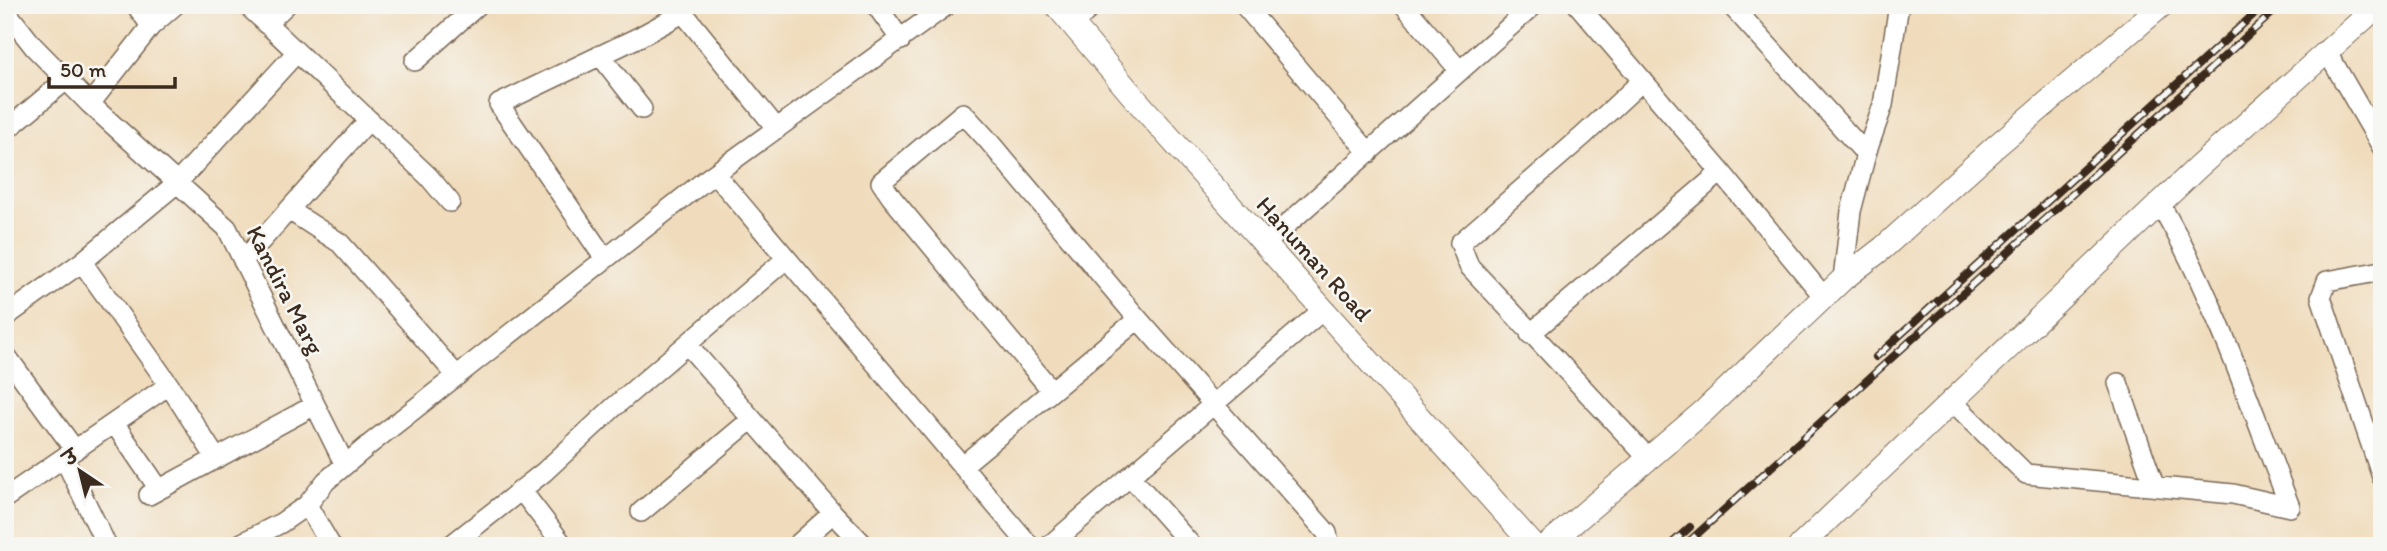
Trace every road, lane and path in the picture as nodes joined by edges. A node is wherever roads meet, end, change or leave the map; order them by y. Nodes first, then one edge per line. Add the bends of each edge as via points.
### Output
1 (136, 5) edge
2 (175, 5) edge
3 (247, 5) edge
4 (286, 5) edge
5 (478, 5) edge
6 (876, 5) edge
7 (947, 5) edge
8 (1056, 5) edge
9 (1094, 5) edge
10 (1244, 5) edge
11 (1404, 5) edge
12 (1534, 5) edge
13 (1578, 5) edge
14 (1731, 5) edge
15 (2162, 5) edge
16 (2379, 5) edge
17 (680, 9) edge
18 (1894, 9) edge
19 (5, 10) edge
20 (266, 24) junction
21 (1072, 24) junction
22 (151, 26) junction
23 (901, 40) junction
24 (2326, 50) junction
25 (297, 52) junction
26 (600, 55) junction
27 (415, 61) dead end
28 (1460, 71) junction
29 (66, 80) junction
30 (1643, 80) junction
31 (90, 104) junction
32 (642, 109) dead end
33 (369, 120) junction
34 (777, 129) junction
35 (5, 131) edge
36 (2382, 147) edge
37 (1369, 153) junction
38 (1866, 154) junction
39 (1721, 172) junction
40 (716, 175) junction
41 (177, 183) junction
42 (450, 202) dead end
43 (2160, 204) junction
44 (289, 210) junction
45 (1265, 244) junction
46 (605, 259) junction
47 (786, 259) junction
48 (243, 261) junction
49 (82, 262) junction
50 (2382, 271) edge
51 (1843, 279) junction
52 (1824, 297) junction
53 (1324, 309) junction
54 (5, 317) edge
55 (1138, 319) junction
56 (1530, 334) junction
57 (687, 344) junction
58 (5, 354) edge
59 (457, 376) junction
60 (2118, 383) dead end
61 (169, 385) junction
62 (1052, 391) junction
63 (1951, 400) junction
64 (1215, 404) junction
65 (315, 405) junction
66 (752, 419) junction
67 (114, 424) junction
68 (69, 454) junction
69 (216, 458) junction
70 (1648, 458) junction
71 (345, 465) junction
72 (962, 466) junction
73 (1130, 476) junction
74 (2382, 477) edge
75 (2154, 485) junction
76 (521, 490) junction
77 (5, 498) edge
78 (306, 505) junction
79 (641, 512) dead end
80 (833, 513) junction
81 (107, 546) edge
82 (236, 546) edge
83 (331, 546) edge
84 (450, 546) edge
85 (564, 546) edge
86 (796, 546) edge
87 (865, 546) edge
88 (1030, 546) edge
89 (1049, 546) edge
90 (1192, 546) edge
91 (1330, 546) edge
92 (1534, 546) edge
93 (1546, 546) edge
94 (1800, 546) edge

1 - 22 street
2 - 22 street
3 - 20 street
4 - 20 street
5 - 27 street
6 - 23 street
7 - 23 street
8 - 21 street, Hanuman Road
9 - 21 street
10 - 37 street
11 - 28 street
12 - 28 street
13 - 30 street
14 - 38 street
15 - 51 street
16 - 24 street
17 - 26 street
17 - 34 street
18 - 38 street via 1883,105
19 - 29 street, Kandira Marg
20 - 25 street
21 - 45 street, Hanuman Road
22 - 31 street
23 - 34 street
24 - 36 street
24 - 43 street
25 - 33 street
25 - 41 street
26 - 32 street
26 - 46 street via 499,104
28 - 37 street
29 - 31 street, Kandira Marg
29 - 35 street
30 - 39 street
30 - 56 street via 1460,243 1469,266
31 - 41 street, Kandira Marg
33 - 42 street
33 - 44 street
34 - 40 street
37 - 45 street
38 - 51 street via 1851,211
39 - 52 street
39 - 56 street
40 - 46 street
40 - 47 street
41 - 48 street, Kandira Marg via 227,228
41 - 49 street
43 - 63 street
43 - 75 street via 2182,241 2225,340 2290,507 2233,494
44 - 48 street
44 - 59 street via 340,243
45 - 53 street, Hanuman Road
46 - 59 street
47 - 57 street
47 - 72 street
48 - 65 street, Kandira Marg
49 - 54 street
49 - 61 street
50 - 74 street via 2327,281 2321,297
51 - 52 street
52 - 70 street
53 - 64 street
53 - 92 street, Hanuman Road
55 - 62 street
55 - 62 street via 963,113 886,176 881,182 892,198
55 - 64 street
56 - 70 street
57 - 66 street
57 - 76 street
58 - 68 street
59 - 71 street
60 - 75 street
61 - 67 street
61 - 69 street
62 - 72 street
63 - 75 street via 2026,474
63 - 94 street
64 - 73 street
64 - 91 street via 1327,533
65 - 69 street
65 - 71 street, Kandira Marg
66 - 79 street
66 - 80 street
67 - 68 street
67 - 69 street via 154,492
68 - 77 street
68 - 81 street
70 - 93 street
71 - 78 street
72 - 88 street
73 - 89 street
73 - 90 street
76 - 84 street
76 - 85 street
78 - 82 street
78 - 83 street
80 - 86 street
80 - 87 street

